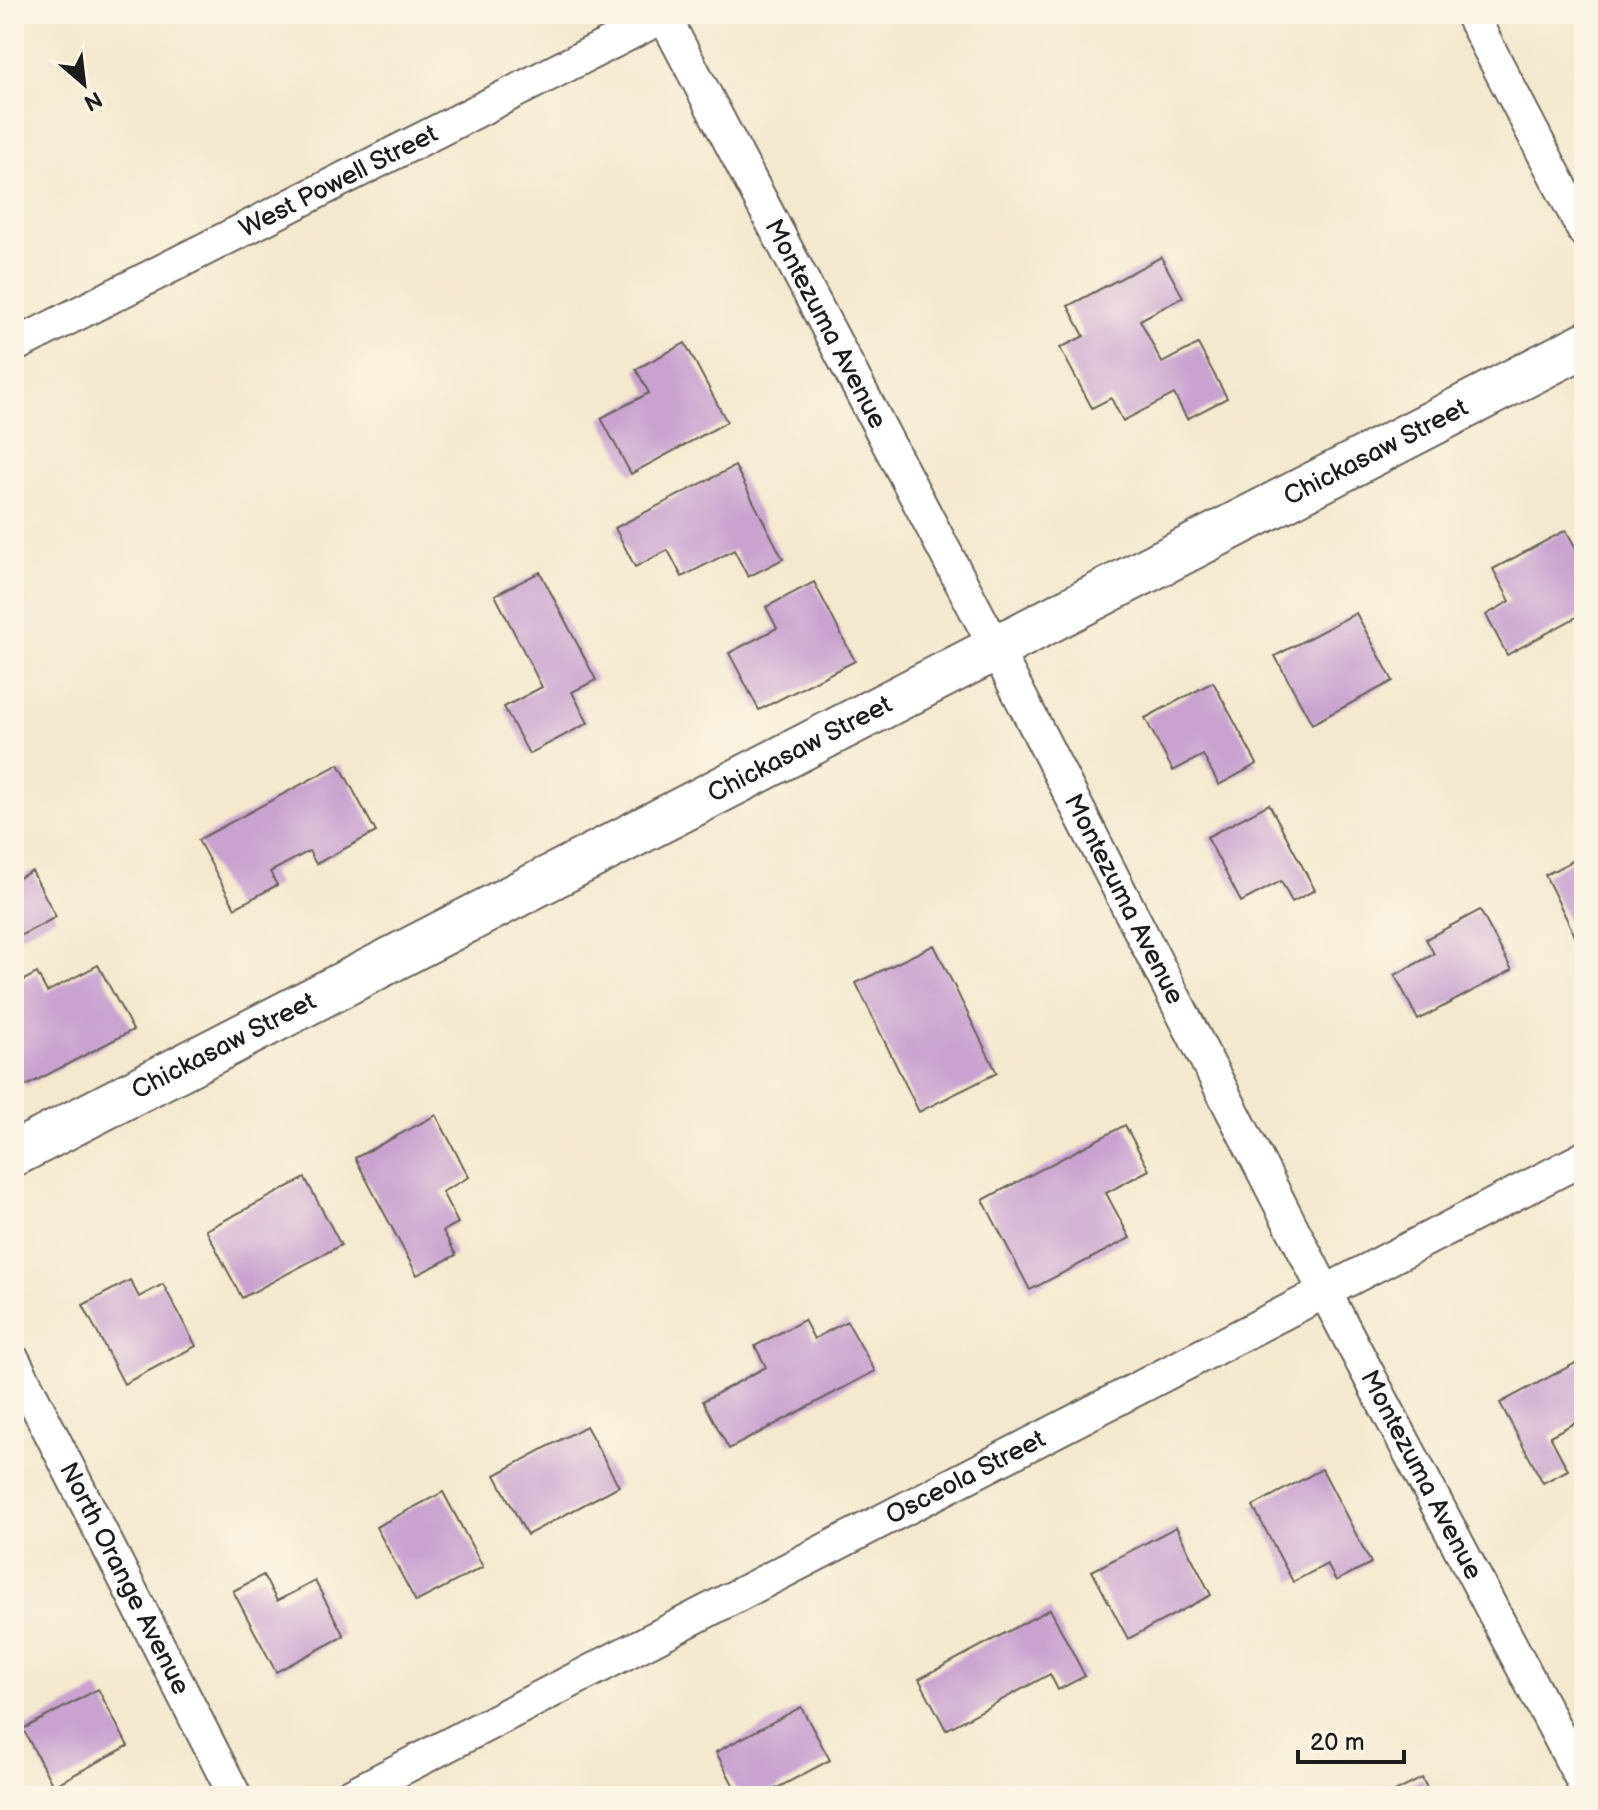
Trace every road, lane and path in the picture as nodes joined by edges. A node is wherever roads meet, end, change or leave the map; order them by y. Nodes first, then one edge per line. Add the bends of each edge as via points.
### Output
1 (1471, 14) edge
2 (663, 15) edge
3 (1584, 231) edge
4 (1584, 345) edge
5 (14, 346) edge
6 (995, 647) junction
7 (14, 1154) edge
8 (1584, 1158) edge
9 (1325, 1292) junction
10 (14, 1361) edge
11 (1584, 1784) edge
12 (235, 1796) edge
13 (349, 1796) edge

1 - 3 street
2 - 5 street, West Powell Street
2 - 6 street, Montezuma Avenue
4 - 6 street, Chickasaw Street
6 - 7 street, Chickasaw Street
6 - 9 street, Montezuma Avenue
8 - 9 street, Osceola Street
9 - 11 street, Montezuma Avenue
9 - 13 street, Osceola Street
10 - 12 street, North Orange Avenue

